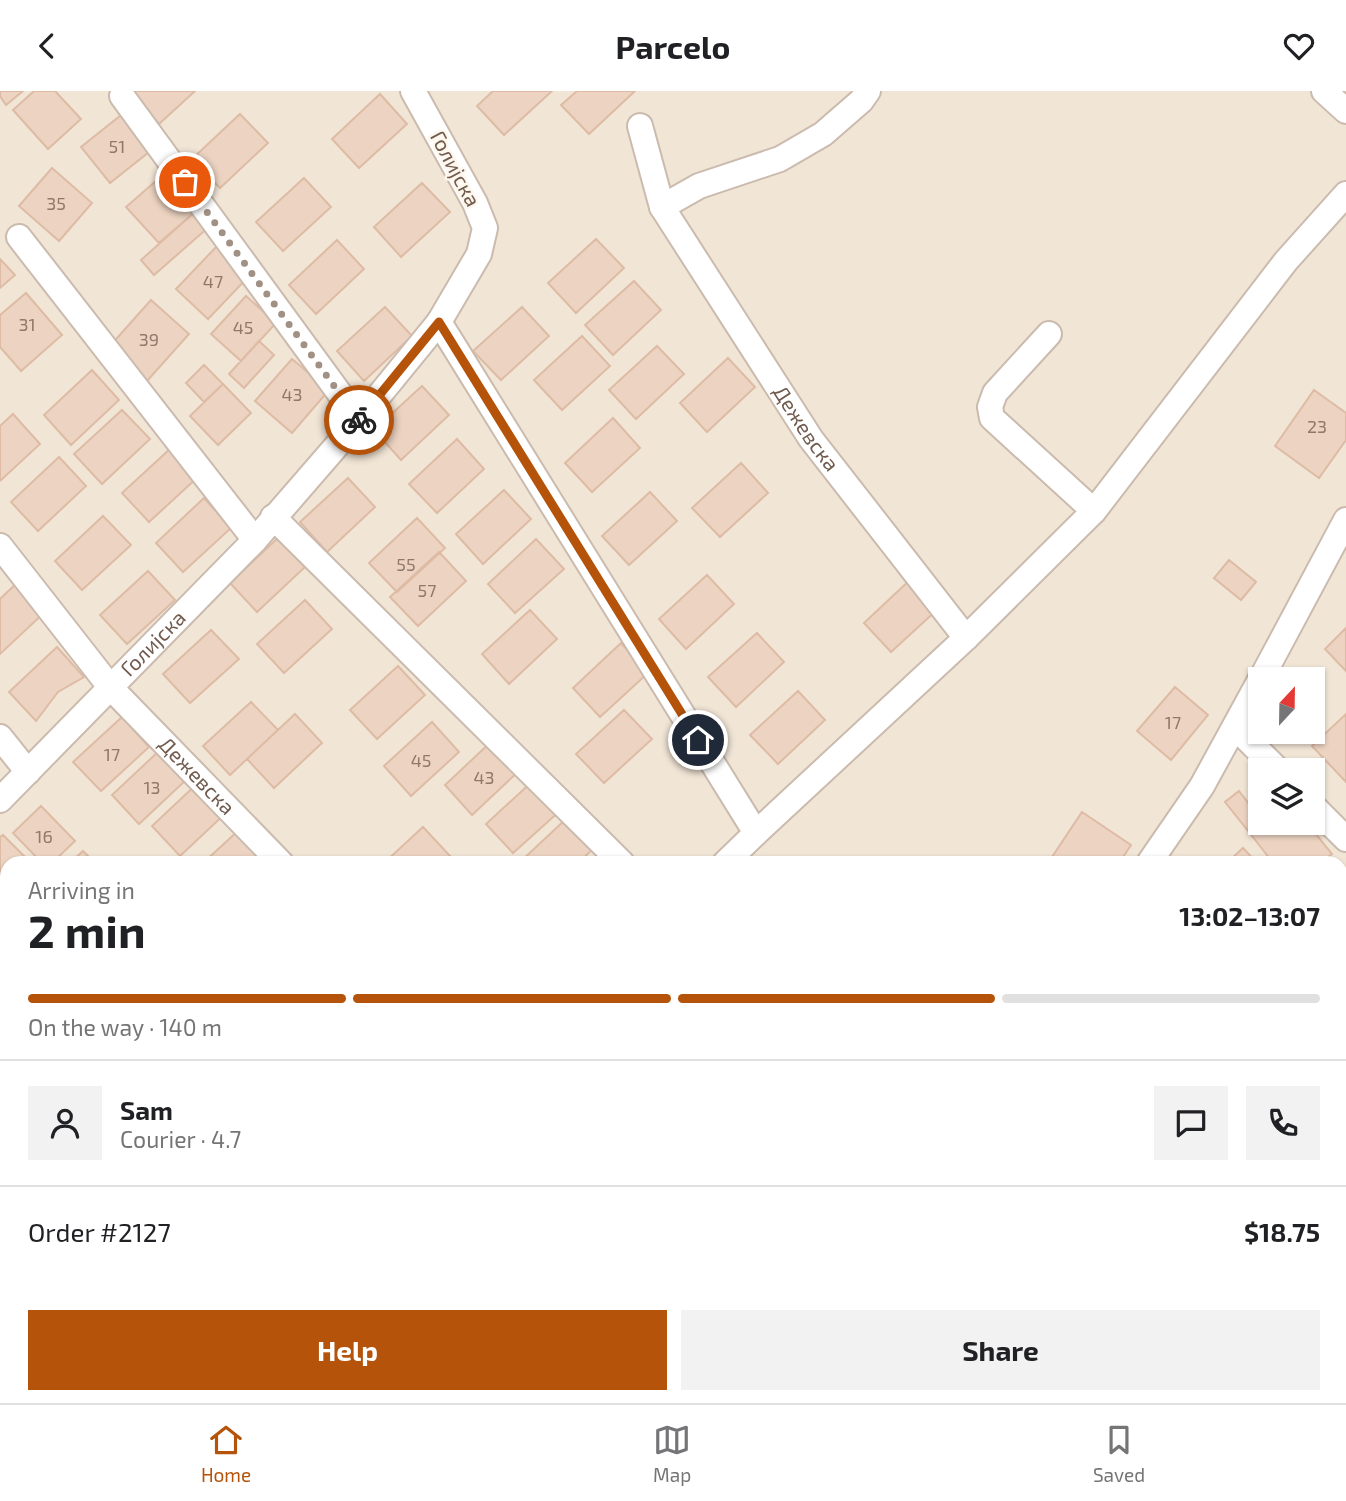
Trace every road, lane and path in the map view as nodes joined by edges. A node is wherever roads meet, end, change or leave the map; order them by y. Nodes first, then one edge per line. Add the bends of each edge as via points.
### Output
1 (413, 91) edge
2 (868, 91) edge
3 (1324, 91) edge
4 (122, 96) dead end
5 (1346, 111) edge
6 (640, 126) dead end
7 (1346, 194) edge
8 (662, 208) junction
9 (19, 237) dead end
10 (439, 322) junction
11 (1049, 334) dead end
12 (359, 420) junction
13 (1094, 511) junction
14 (273, 517) junction
15 (1346, 520) edge
16 (255, 540) junction
17 (0, 546) edge
18 (966, 638) junction
19 (1266, 667) edge
20 (111, 688) junction
21 (1248, 702) edge
22 (1235, 727) junction
23 (0, 737) edge
24 (1266, 758) edge
25 (28, 772) junction
26 (0, 800) edge
27 (1325, 818) edge
28 (756, 833) junction
29 (1346, 839) edge
30 (274, 856) edge
31 (615, 856) edge
32 (732, 856) edge
33 (1154, 856) edge

1 - 10 street, Голијска via 485,228 479,254
2 - 8 street via 823,134 780,159 699,185
3 - 5 street
4 - 12 street
6 - 8 street, Дежевска
7 - 13 street via 1286,261
8 - 18 street, Дежевска via 811,439
9 - 16 street
10 - 12 street, Голијска
10 - 28 street
11 - 13 street via 995,393 992,418
12 - 14 street, Голијска
13 - 18 street
14 - 16 street, Голијска
14 - 31 street
15 - 19 street
16 - 20 street, Голијска
17 - 20 street, Голијска
18 - 28 street
20 - 25 street, Голијска
20 - 30 street, Дежевска
21 - 22 street
22 - 24 street
22 - 33 street
23 - 25 street
25 - 26 street, Голијска
27 - 29 street
28 - 32 street

